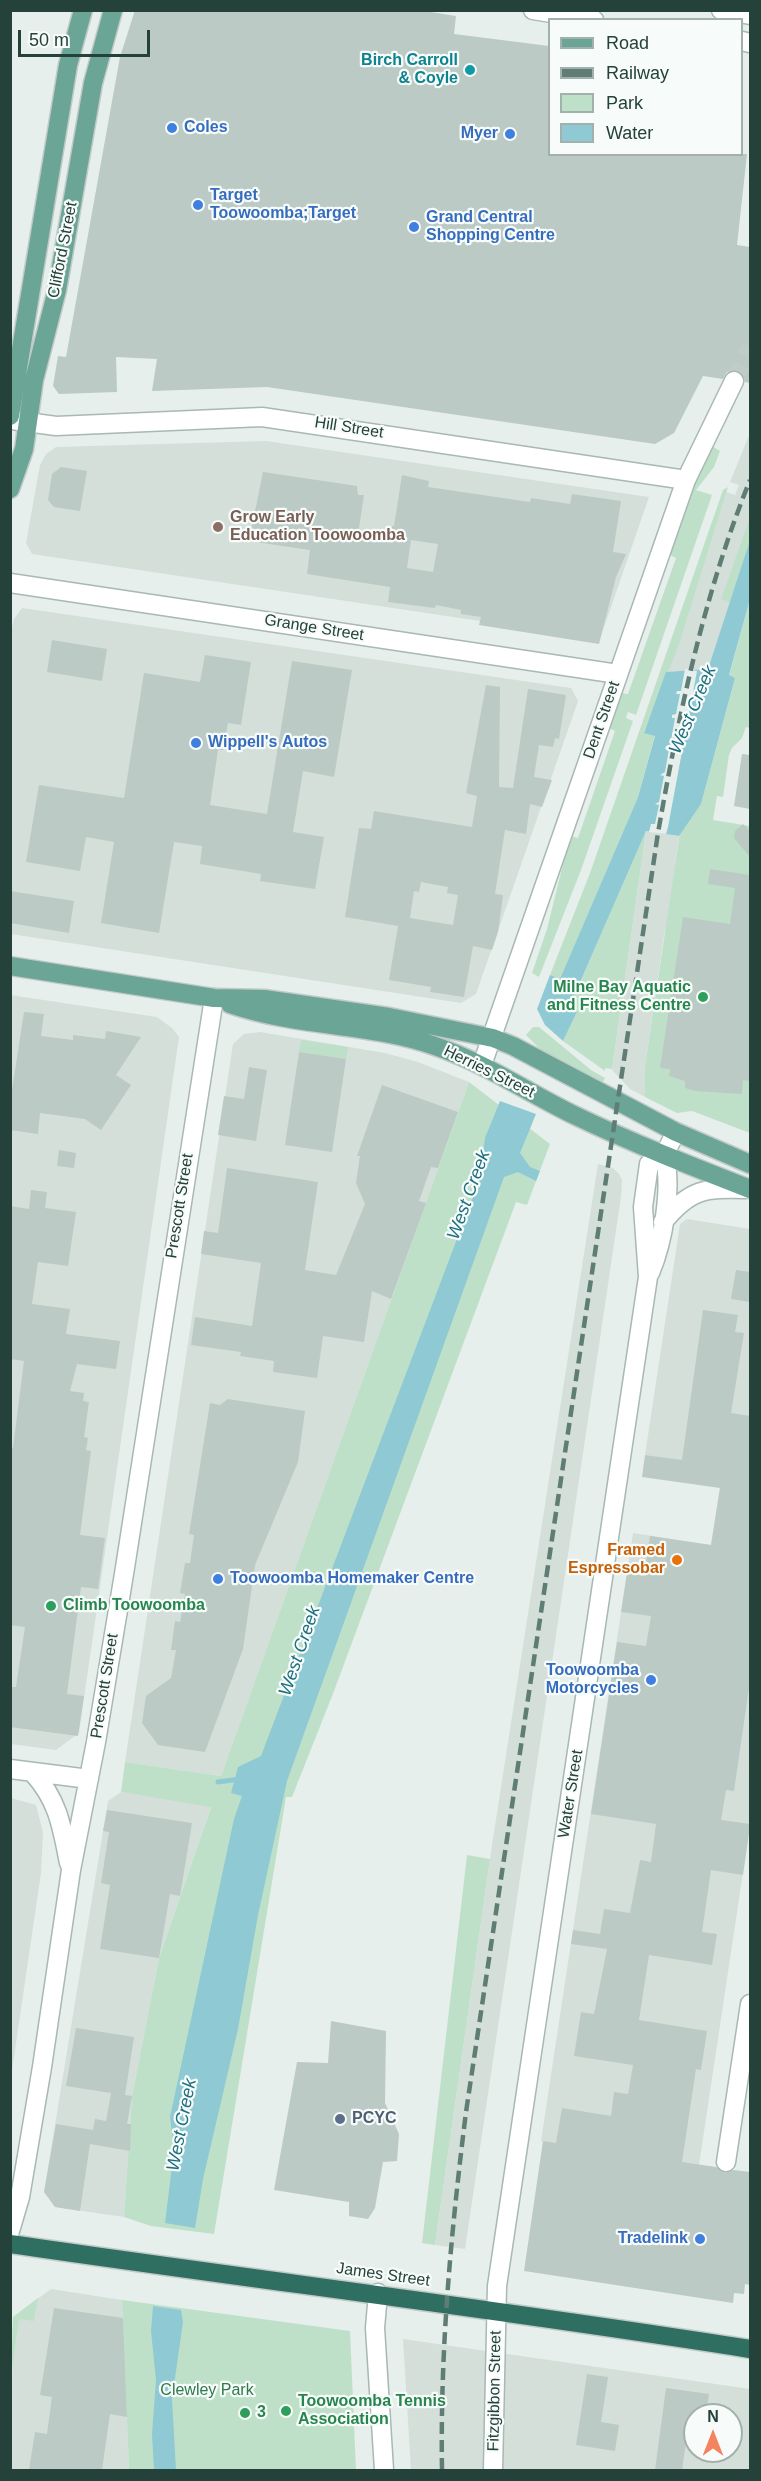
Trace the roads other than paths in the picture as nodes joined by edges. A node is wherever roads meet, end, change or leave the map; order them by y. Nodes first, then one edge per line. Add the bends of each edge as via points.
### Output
1 (83, 10) edge
2 (113, 10) edge
3 (533, 10) edge
4 (721, 10) edge
5 (589, 16) edge
6 (741, 16) edge
7 (734, 381) tunnel mouth
8 (12, 396) edge
9 (16, 420) edge
10 (686, 480) junction
11 (10, 489) edge
12 (10, 583) edge
13 (618, 674) junction
14 (10, 966) edge
15 (214, 998) junction
16 (493, 1038) junction
17 (482, 1065) junction
18 (676, 1132) junction
19 (664, 1155) junction
20 (750, 1164) edge
21 (750, 1189) edge
22 (663, 1222) junction
23 (648, 1277) junction
24 (10, 1768) edge
25 (33, 1773) junction
26 (89, 1779) junction
27 (71, 1870) junction
28 (750, 2004) edge
29 (726, 2162) dead end
30 (10, 2231) edge
31 (10, 2244) edge
32 (378, 2294) junction
33 (496, 2311) junction
34 (750, 2349) edge
35 (384, 2470) edge
36 (493, 2470) edge

1 - 8 main road, Clifford Street via 68,65
2 - 9 main road, Clifford Street via 93,83 57,290 34,380
3 - 5 street
4 - 6 street
7 - 10 street, Dent Street
8 - 9 main road, Clifford Street
9 - 10 street, Hill Street via 56,426 262,417
9 - 11 main road, Clifford Street via 19,467
10 - 13 street, Dent Street
12 - 13 street, Grange Street
13 - 16 street, Dent Street
14 - 15 main road, Herries Street
15 - 16 main road, Herries Street via 264,999 389,1017
15 - 17 main road, Herries Street via 260,1014 433,1045
15 - 26 street, Prescott Street
16 - 17 street, Dent Street
16 - 18 main road, Herries Street
17 - 19 main road, Herries Street via 573,1114
18 - 19 street, Water Street
18 - 20 main road, Herries Street
19 - 21 main road, Herries Street
19 - 22 street, Water Street via 669,1173
19 - 23 street, Water Street via 649,1164 643,1207
21 - 22 street via 693,1193
22 - 23 street, Water Street via 660,1250
23 - 33 street, Water Street
24 - 25 street
25 - 26 street
25 - 27 street via 48,1789 56,1806
26 - 27 street, Prescott Street
27 - 30 street, Prescott Street via 42,2067 20,2197
28 - 29 street
31 - 32 highway, James Street
32 - 33 highway, James Street
32 - 35 street via 375,2328
33 - 34 highway, James Street
33 - 36 street, Fitzgibbon Street

